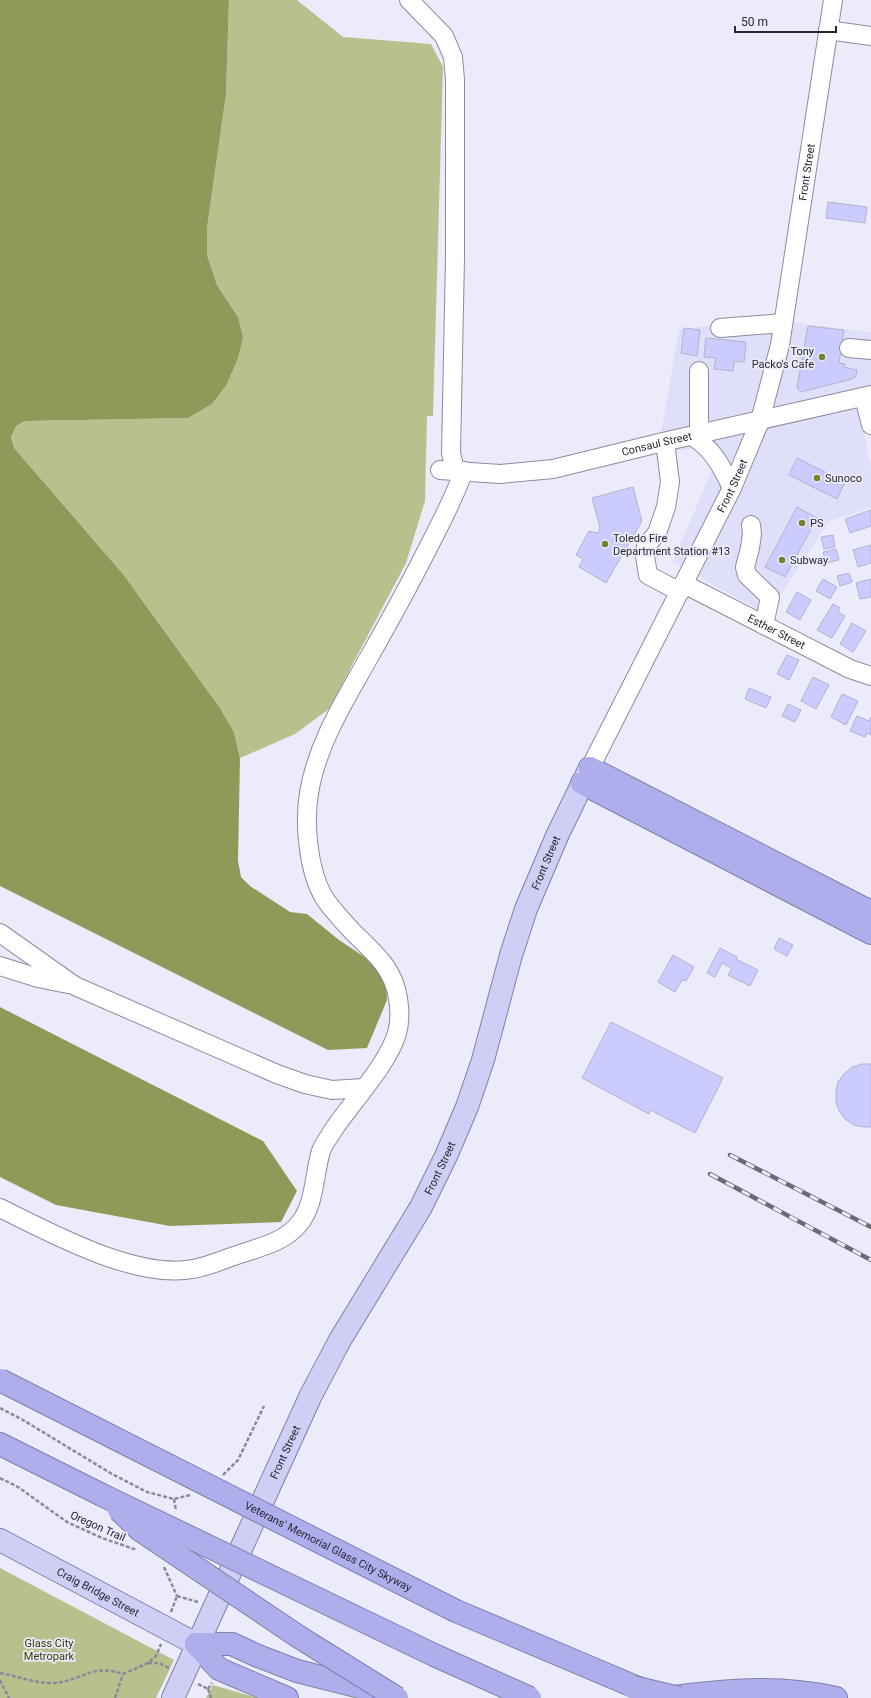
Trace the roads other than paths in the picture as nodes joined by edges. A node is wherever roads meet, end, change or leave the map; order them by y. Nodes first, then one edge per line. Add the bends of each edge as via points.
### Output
1 (410, 0) edge
2 (833, 0) edge
3 (828, 30) junction
4 (871, 36) edge
5 (783, 323) junction
6 (720, 328) dead end
7 (849, 348) dead end
8 (871, 350) edge
9 (699, 372) dead end
10 (868, 396) edge
11 (760, 421) junction
12 (871, 425) edge
13 (695, 436) junction
14 (665, 442) junction
15 (453, 471) junction
16 (732, 488) junction
17 (751, 525) dead end
18 (682, 588) junction
19 (764, 625) junction
20 (871, 676) edge
21 (586, 775) junction
22 (871, 912) edge
23 (0, 933) edge
24 (871, 933) edge
25 (0, 966) edge
26 (74, 986) junction
27 (364, 1088) junction
28 (0, 1208) edge
29 (0, 1380) edge
30 (0, 1444) edge
31 (104, 1496) junction
32 (0, 1540) edge
33 (196, 1644) junction
34 (633, 1687) junction
35 (173, 1698) edge
36 (287, 1698) edge
37 (397, 1698) edge
38 (406, 1698) edge
39 (530, 1698) edge
40 (663, 1698) edge
41 (666, 1698) edge
42 (679, 1698) edge
43 (836, 1698) edge

1 - 15 street via 444,36 453,57
2 - 3 street, Front Street
3 - 4 street
3 - 5 street, Front Street
5 - 6 street
5 - 11 street, Front Street via 780,345
7 - 8 street
9 - 13 street
10 - 11 street, Consaul Street
10 - 12 street
11 - 13 street, Consaul Street
11 - 16 street, Front Street
13 - 14 street, Consaul Street
13 - 16 street via 712,452
14 - 15 street, Consaul Street via 553,469 500,474
14 - 18 street, Esther Street via 670,482 666,507 657,533 646,546 646,566 648,575
15 - 27 street via 455,497 404,596 327,734 309,794 309,852 323,896 335,912 379,956 392,977 398,995 400,1013 397,1033 389,1054
16 - 18 street, Front Street
17 - 19 street via 747,575 770,597
18 - 19 street, Esther Street
18 - 21 street, Front Street
19 - 20 street, Esther Street via 850,669
21 - 22 highway
21 - 24 highway
21 - 33 main road, Front Street via 526,909 467,1107 446,1156 418,1213 340,1340 311,1395
23 - 26 street
25 - 26 street
26 - 27 street via 305,1084 332,1090
27 - 28 street via 322,1149 311,1200 302,1221 285,1238 256,1249 193,1269 162,1270 111,1258
29 - 34 highway, Veterans' Memorial Glass City Skyway, bridge via 456,1611
30 - 31 highway
31 - 37 highway, bridge via 140,1530 299,1637
31 - 39 highway, bridge
32 - 33 main road, Craig Bridge Street
33 - 35 main road, Front Street
33 - 36 highway via 219,1669
33 - 38 highway via 232,1644 297,1671
34 - 40 highway, Veterans' Memorial Glass City Skyway, bridge
34 - 42 highway, bridge
41 - 43 highway via 742,1690 786,1691

